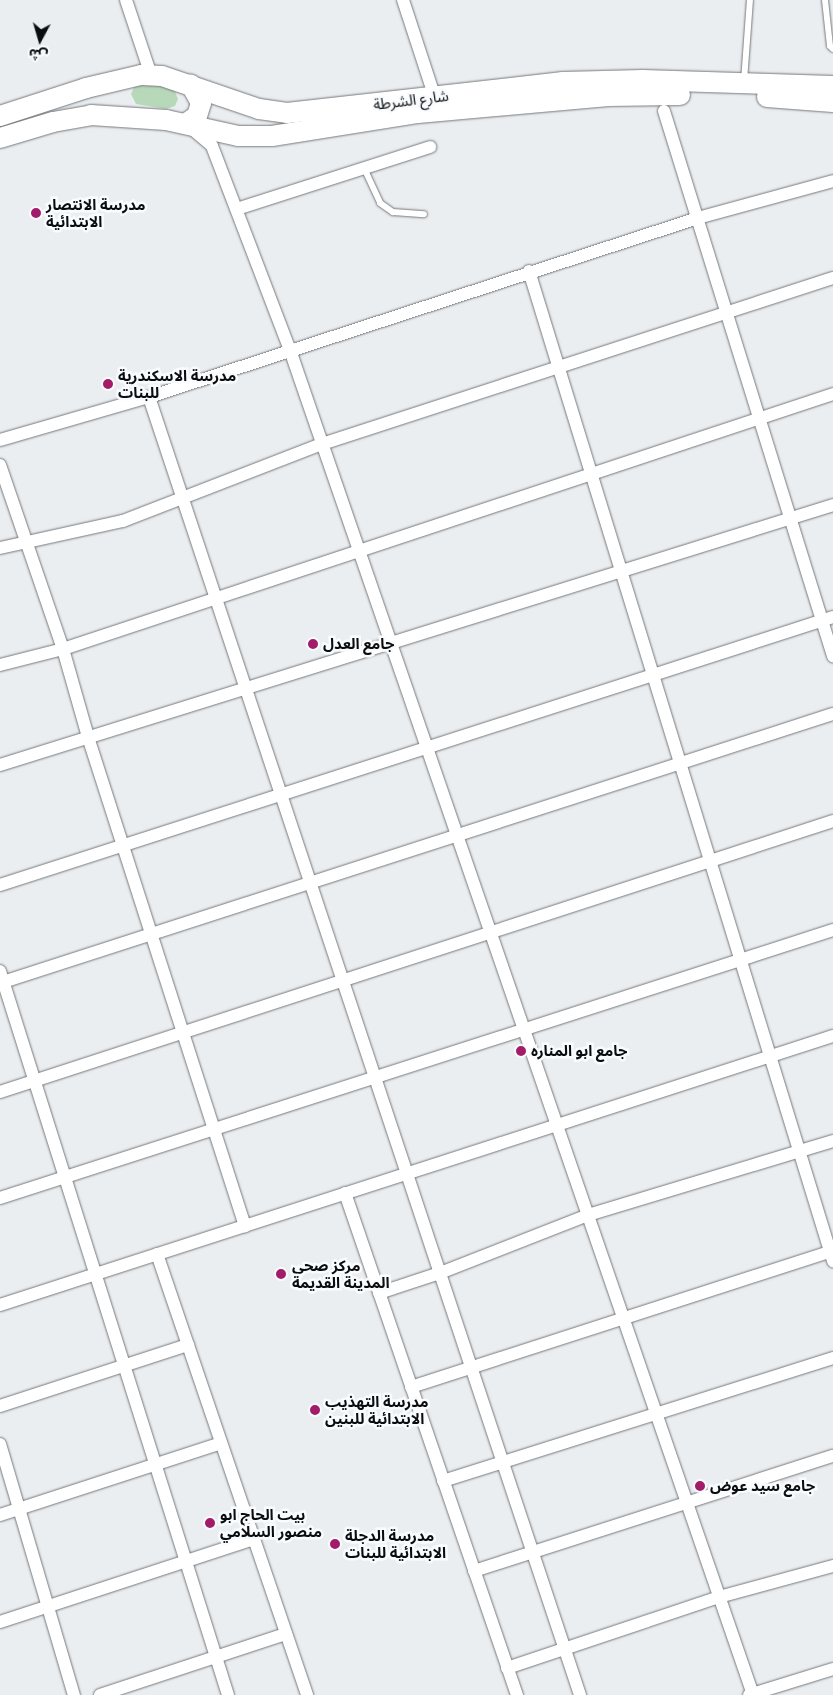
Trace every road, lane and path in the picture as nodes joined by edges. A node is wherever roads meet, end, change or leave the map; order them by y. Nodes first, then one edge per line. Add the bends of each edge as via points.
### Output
1 (126, 0) edge
2 (403, 0) edge
3 (750, 0) edge
4 (825, 0) edge
5 (833, 49) edge
6 (150, 75) junction
7 (116, 80) junction
8 (744, 84) junction
9 (191, 85) junction
10 (833, 86) edge
11 (434, 98) junction
12 (833, 102) edge
13 (664, 112) dead end
14 (0, 116) edge
15 (125, 116) junction
16 (185, 124) junction
17 (0, 138) edge
18 (430, 148) dead end
19 (364, 168) junction
20 (833, 181) edge
21 (237, 209) junction
22 (424, 214) dead end
23 (698, 218) junction
24 (529, 271) junction
25 (833, 278) edge
26 (727, 312) junction
27 (290, 350) junction
28 (558, 366) junction
29 (833, 394) edge
30 (150, 397) junction
31 (760, 418) junction
32 (0, 440) edge
33 (322, 444) junction
34 (0, 465) edge
35 (592, 474) junction
36 (184, 500) junction
37 (833, 505) edge
38 (790, 518) junction
39 (25, 543) junction
40 (0, 548) edge
41 (359, 551) junction
42 (621, 571) junction
43 (216, 598) junction
44 (827, 618) edge
45 (391, 643) junction
46 (62, 649) junction
47 (833, 656) edge
48 (0, 665) edge
49 (653, 675) junction
50 (246, 688) junction
51 (833, 714) edge
52 (88, 737) junction
53 (427, 748) junction
54 (680, 764) junction
55 (0, 765) edge
56 (281, 794) junction
57 (833, 821) edge
58 (457, 836) junction
59 (122, 845) junction
60 (710, 861) junction
61 (310, 883) junction
62 (0, 885) edge
63 (833, 930) edge
64 (490, 933) junction
65 (151, 934) junction
66 (741, 960) junction
67 (1, 979) edge
68 (343, 980) junction
69 (524, 1030) junction
70 (183, 1032) junction
71 (833, 1036) edge
72 (770, 1056) junction
73 (375, 1078) junction
74 (35, 1080) junction
75 (0, 1092) edge
76 (557, 1125) junction
77 (214, 1130) junction
78 (833, 1141) edge
79 (799, 1150) junction
80 (407, 1173) junction
81 (65, 1178) junction
82 (345, 1193) junction
83 (0, 1198) edge
84 (588, 1215) junction
85 (245, 1226) junction
86 (157, 1254) junction
87 (832, 1255) edge
88 (440, 1273) junction
89 (95, 1274) junction
90 (379, 1293) junction
91 (0, 1305) edge
92 (624, 1319) junction
93 (188, 1345) junction
94 (833, 1358) edge
95 (124, 1366) junction
96 (471, 1368) junction
97 (411, 1387) junction
98 (0, 1406) edge
99 (656, 1414) junction
100 (222, 1443) junction
101 (0, 1444) edge
102 (833, 1456) edge
103 (503, 1462) junction
104 (156, 1465) junction
105 (444, 1481) junction
106 (687, 1503) junction
107 (19, 1509) junction
108 (0, 1515) edge
109 (254, 1539) junction
110 (532, 1552) junction
111 (186, 1561) junction
112 (833, 1566) edge
113 (474, 1571) junction
114 (719, 1597) junction
115 (48, 1606) junction
116 (0, 1622) edge
117 (286, 1634) junction
118 (565, 1650) junction
119 (216, 1657) junction
120 (508, 1668) junction
121 (833, 1669) edge
122 (74, 1695) edge
123 (100, 1695) edge
124 (228, 1695) edge
125 (307, 1695) edge
126 (517, 1695) edge
127 (580, 1695) edge
128 (752, 1695) edge

1 - 6 street
2 - 11 street
3 - 8 lane
4 - 5 lane
6 - 7 main road, شارع الشرطة
6 - 9 main road, شارع الشرطة
7 - 14 main road, شارع الشرطة
7 - 15 main road via 110,98 115,109
8 - 10 main road, شارع الشرطة
8 - 11 main road, شارع الشرطة via 563,82
9 - 11 main road, شارع الشرطة via 259,109 287,112
9 - 16 main road via 201,103 196,116
12 - 16 main road, شارع الشرطة via 771,97 608,96 418,113 272,136 238,136
13 - 23 street
15 - 16 main road, شارع الشرطة
15 - 17 main road, شارع الشرطة via 80,115
16 - 21 street via 212,146
18 - 19 street
19 - 21 street
19 - 22 lane via 380,203 393,212
20 - 23 street
21 - 27 street
23 - 24 street
23 - 26 street
24 - 27 street
24 - 28 street
25 - 26 street
26 - 28 street
26 - 31 street
27 - 30 street
27 - 33 street
28 - 33 street
28 - 35 street
29 - 31 street
30 - 32 street
30 - 36 street
31 - 35 street
31 - 38 street
33 - 36 street
33 - 41 street
34 - 39 street
35 - 41 street
35 - 42 street
36 - 39 street via 123,521
36 - 43 street
37 - 38 street
38 - 42 street
38 - 44 street
39 - 40 street
39 - 46 street
41 - 43 street
41 - 45 street
42 - 45 street
42 - 49 street
43 - 46 street
43 - 50 street
44 - 47 street
44 - 49 street
45 - 50 street
45 - 53 street
46 - 48 street
46 - 52 street
49 - 53 street
49 - 54 street
50 - 52 street
50 - 56 street
51 - 54 street
52 - 55 street
52 - 59 street
53 - 56 street
53 - 58 street
54 - 58 street
54 - 60 street
56 - 59 street
56 - 61 street
57 - 60 street
58 - 61 street
58 - 64 street
59 - 62 street
59 - 65 street
60 - 64 street
60 - 66 street
61 - 65 street
61 - 68 street
63 - 66 street
64 - 68 street
64 - 69 street
65 - 67 street
65 - 70 street
66 - 69 street
66 - 72 street
67 - 74 street
68 - 70 street
68 - 73 street
69 - 73 street
69 - 76 street
70 - 74 street
70 - 77 street
71 - 72 street
72 - 76 street
72 - 79 street
73 - 77 street
73 - 80 street
74 - 75 street
74 - 81 street
76 - 80 street
76 - 84 street
77 - 81 street
77 - 85 street
78 - 79 street
79 - 84 street
79 - 87 street
80 - 82 street
80 - 88 street
81 - 83 street
81 - 89 street
82 - 85 street
82 - 90 street
84 - 88 street
84 - 92 street
85 - 86 street
86 - 89 street
86 - 93 street
87 - 92 street
88 - 90 street
88 - 96 street
89 - 91 street
89 - 95 street
90 - 97 street
92 - 96 street
92 - 99 street
93 - 95 street
93 - 100 street
94 - 99 street
95 - 98 street
95 - 104 street
96 - 97 street
96 - 103 street
97 - 105 street
99 - 103 street
99 - 106 street
100 - 104 street
100 - 109 street
101 - 107 street
102 - 106 street
103 - 105 street
103 - 110 street
104 - 107 street
104 - 111 street
105 - 113 street
106 - 110 street
106 - 114 street
107 - 108 street
107 - 115 street
109 - 111 street
109 - 117 street
110 - 113 street
110 - 118 street
111 - 115 street
111 - 119 street
112 - 114 street
113 - 120 street
114 - 118 street
114 - 128 street
115 - 116 street
115 - 122 street
117 - 119 street
117 - 125 street
118 - 120 street
118 - 127 street
119 - 123 street
119 - 124 street
120 - 126 street
121 - 128 street

